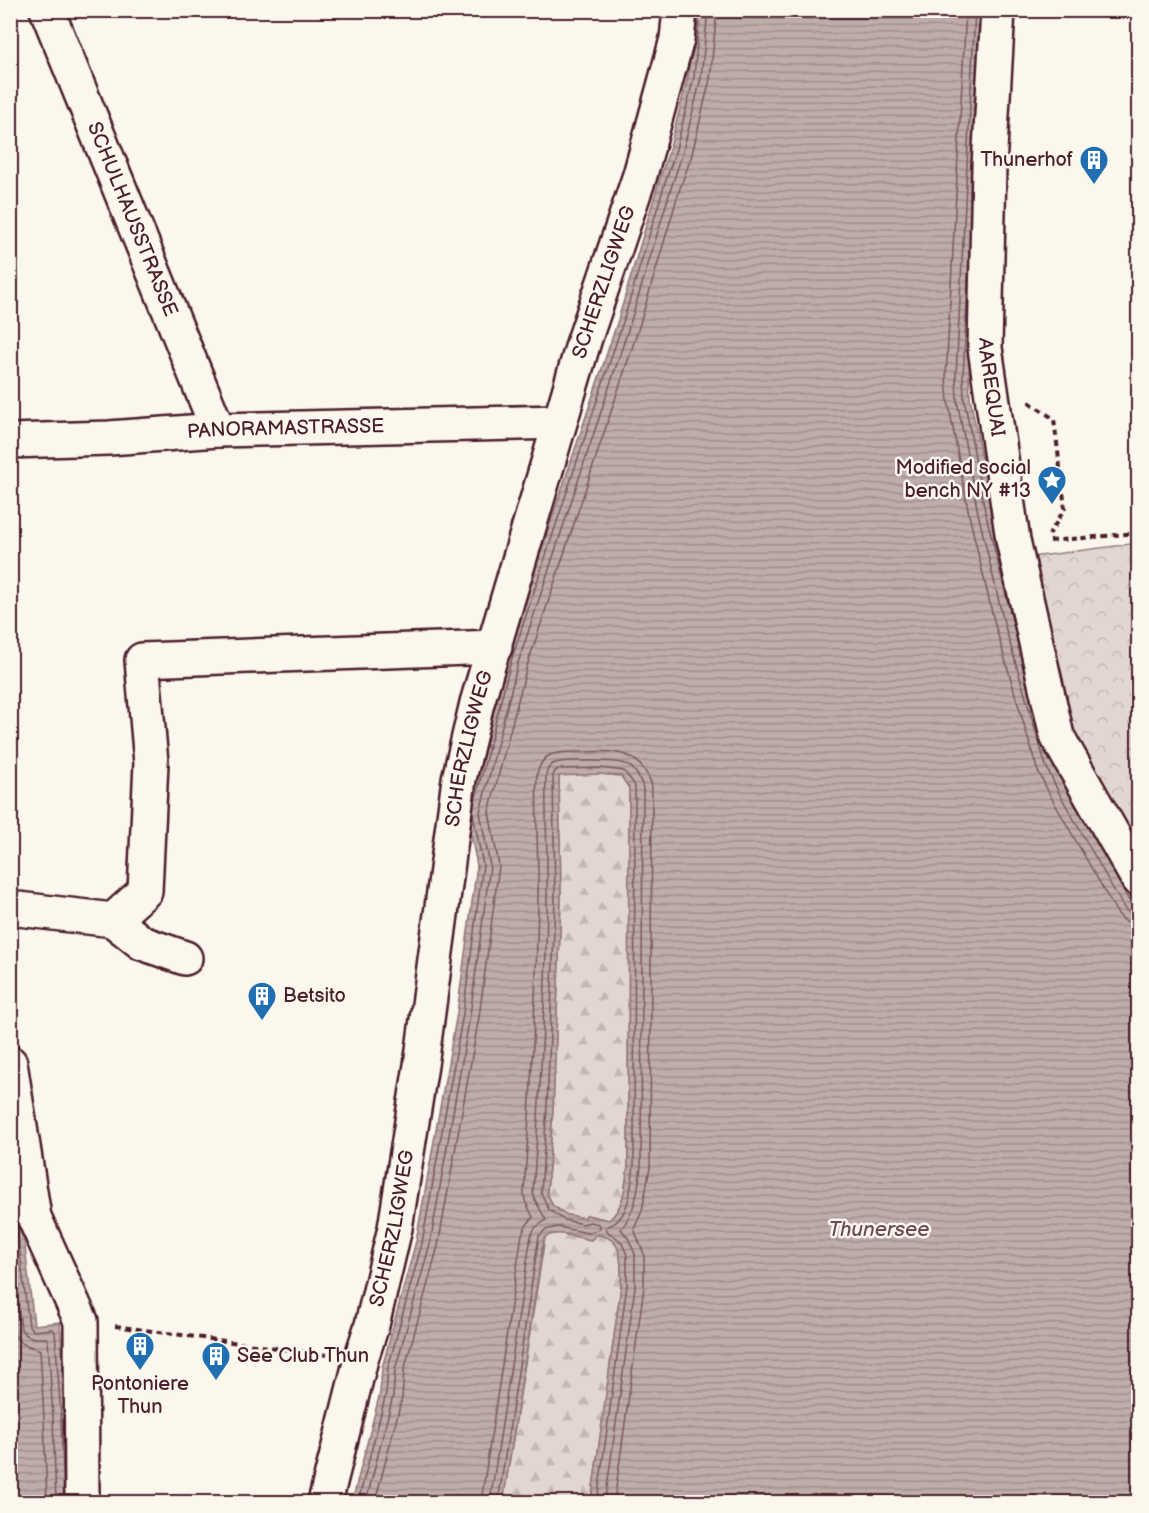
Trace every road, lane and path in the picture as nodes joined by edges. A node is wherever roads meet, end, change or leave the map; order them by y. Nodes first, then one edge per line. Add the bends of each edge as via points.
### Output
1 (47, 10) edge
2 (998, 10) edge
3 (678, 25) edge
4 (1026, 411) dead end
5 (560, 422) junction
6 (218, 430) junction
7 (10, 441) edge
8 (1043, 531) dead end
9 (1138, 533) edge
10 (1046, 541) junction
11 (495, 647) junction
12 (1138, 879) edge
13 (10, 908) edge
14 (113, 920) junction
15 (185, 958) dead end
16 (10, 1064) edge
17 (81, 1321) junction
18 (361, 1359) junction
19 (82, 1503) edge
20 (325, 1503) edge

1 - 6 street, SCHULHAUSSTRASSE
2 - 12 street, AAREQUAI via 985,348 1013,540 1058,736
3 - 5 street, SCHERZLIGWEG via 640,175
4 - 10 path via 1028,401 1054,419 1065,508
5 - 6 street, PANORAMASTRASSE
5 - 11 street, SCHERZLIGWEG
6 - 7 street, PANORAMASTRASSE
8 - 10 path
9 - 10 path
11 - 14 street via 142,660 151,763 146,891
11 - 18 street, SCHERZLIGWEG via 459,779 422,1065 395,1228
13 - 14 street
14 - 15 street via 142,943
16 - 17 street via 34,1217
17 - 18 path
17 - 19 street
18 - 20 street, SCHERZLIGWEG

